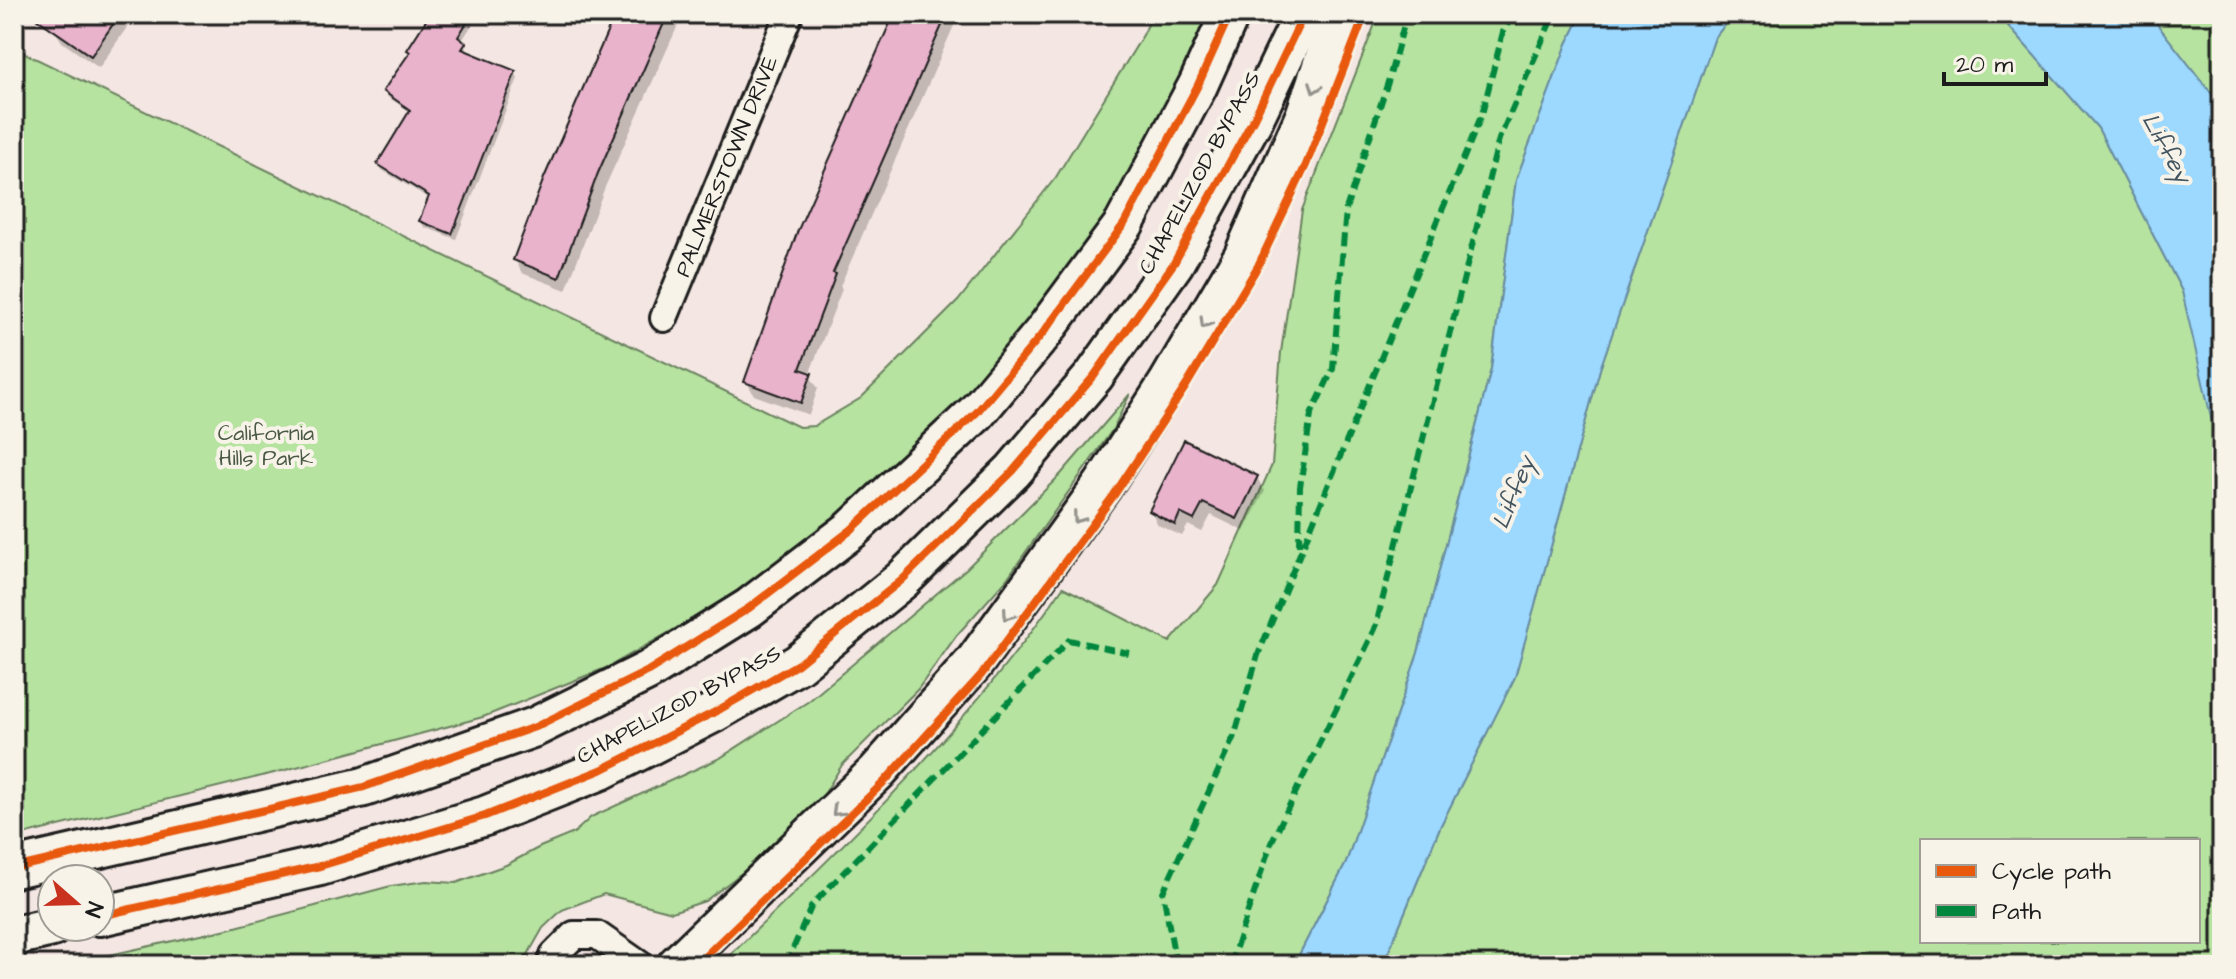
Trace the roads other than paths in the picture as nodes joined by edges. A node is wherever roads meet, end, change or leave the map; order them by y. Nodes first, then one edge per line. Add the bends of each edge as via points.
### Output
1 (789, 14) edge
2 (1230, 14) edge
3 (1304, 14) edge
4 (1340, 14) edge
5 (664, 318) dead end
6 (14, 868) edge
7 (116, 912) edge
8 (36, 931) edge
9 (14, 936) edge
10 (551, 965) edge
11 (640, 965) edge
12 (677, 965) edge

1 - 5 street, PALMERSTOWN DRIVE
2 - 6 main road, CHAPELIZOD BYPASS via 1124,224 1043,333 967,422 851,530 749,608 648,671 535,727 364,787
3 - 7 main road, CHAPELIZOD BYPASS via 1174,263 1094,376 1013,471 902,580 798,664 601,770 485,816 320,866
4 -> 12 main road via 1305,116 1243,257 1103,485 955,685 877,772
8 - 9 main road
10 - 11 street via 574,935 597,935

